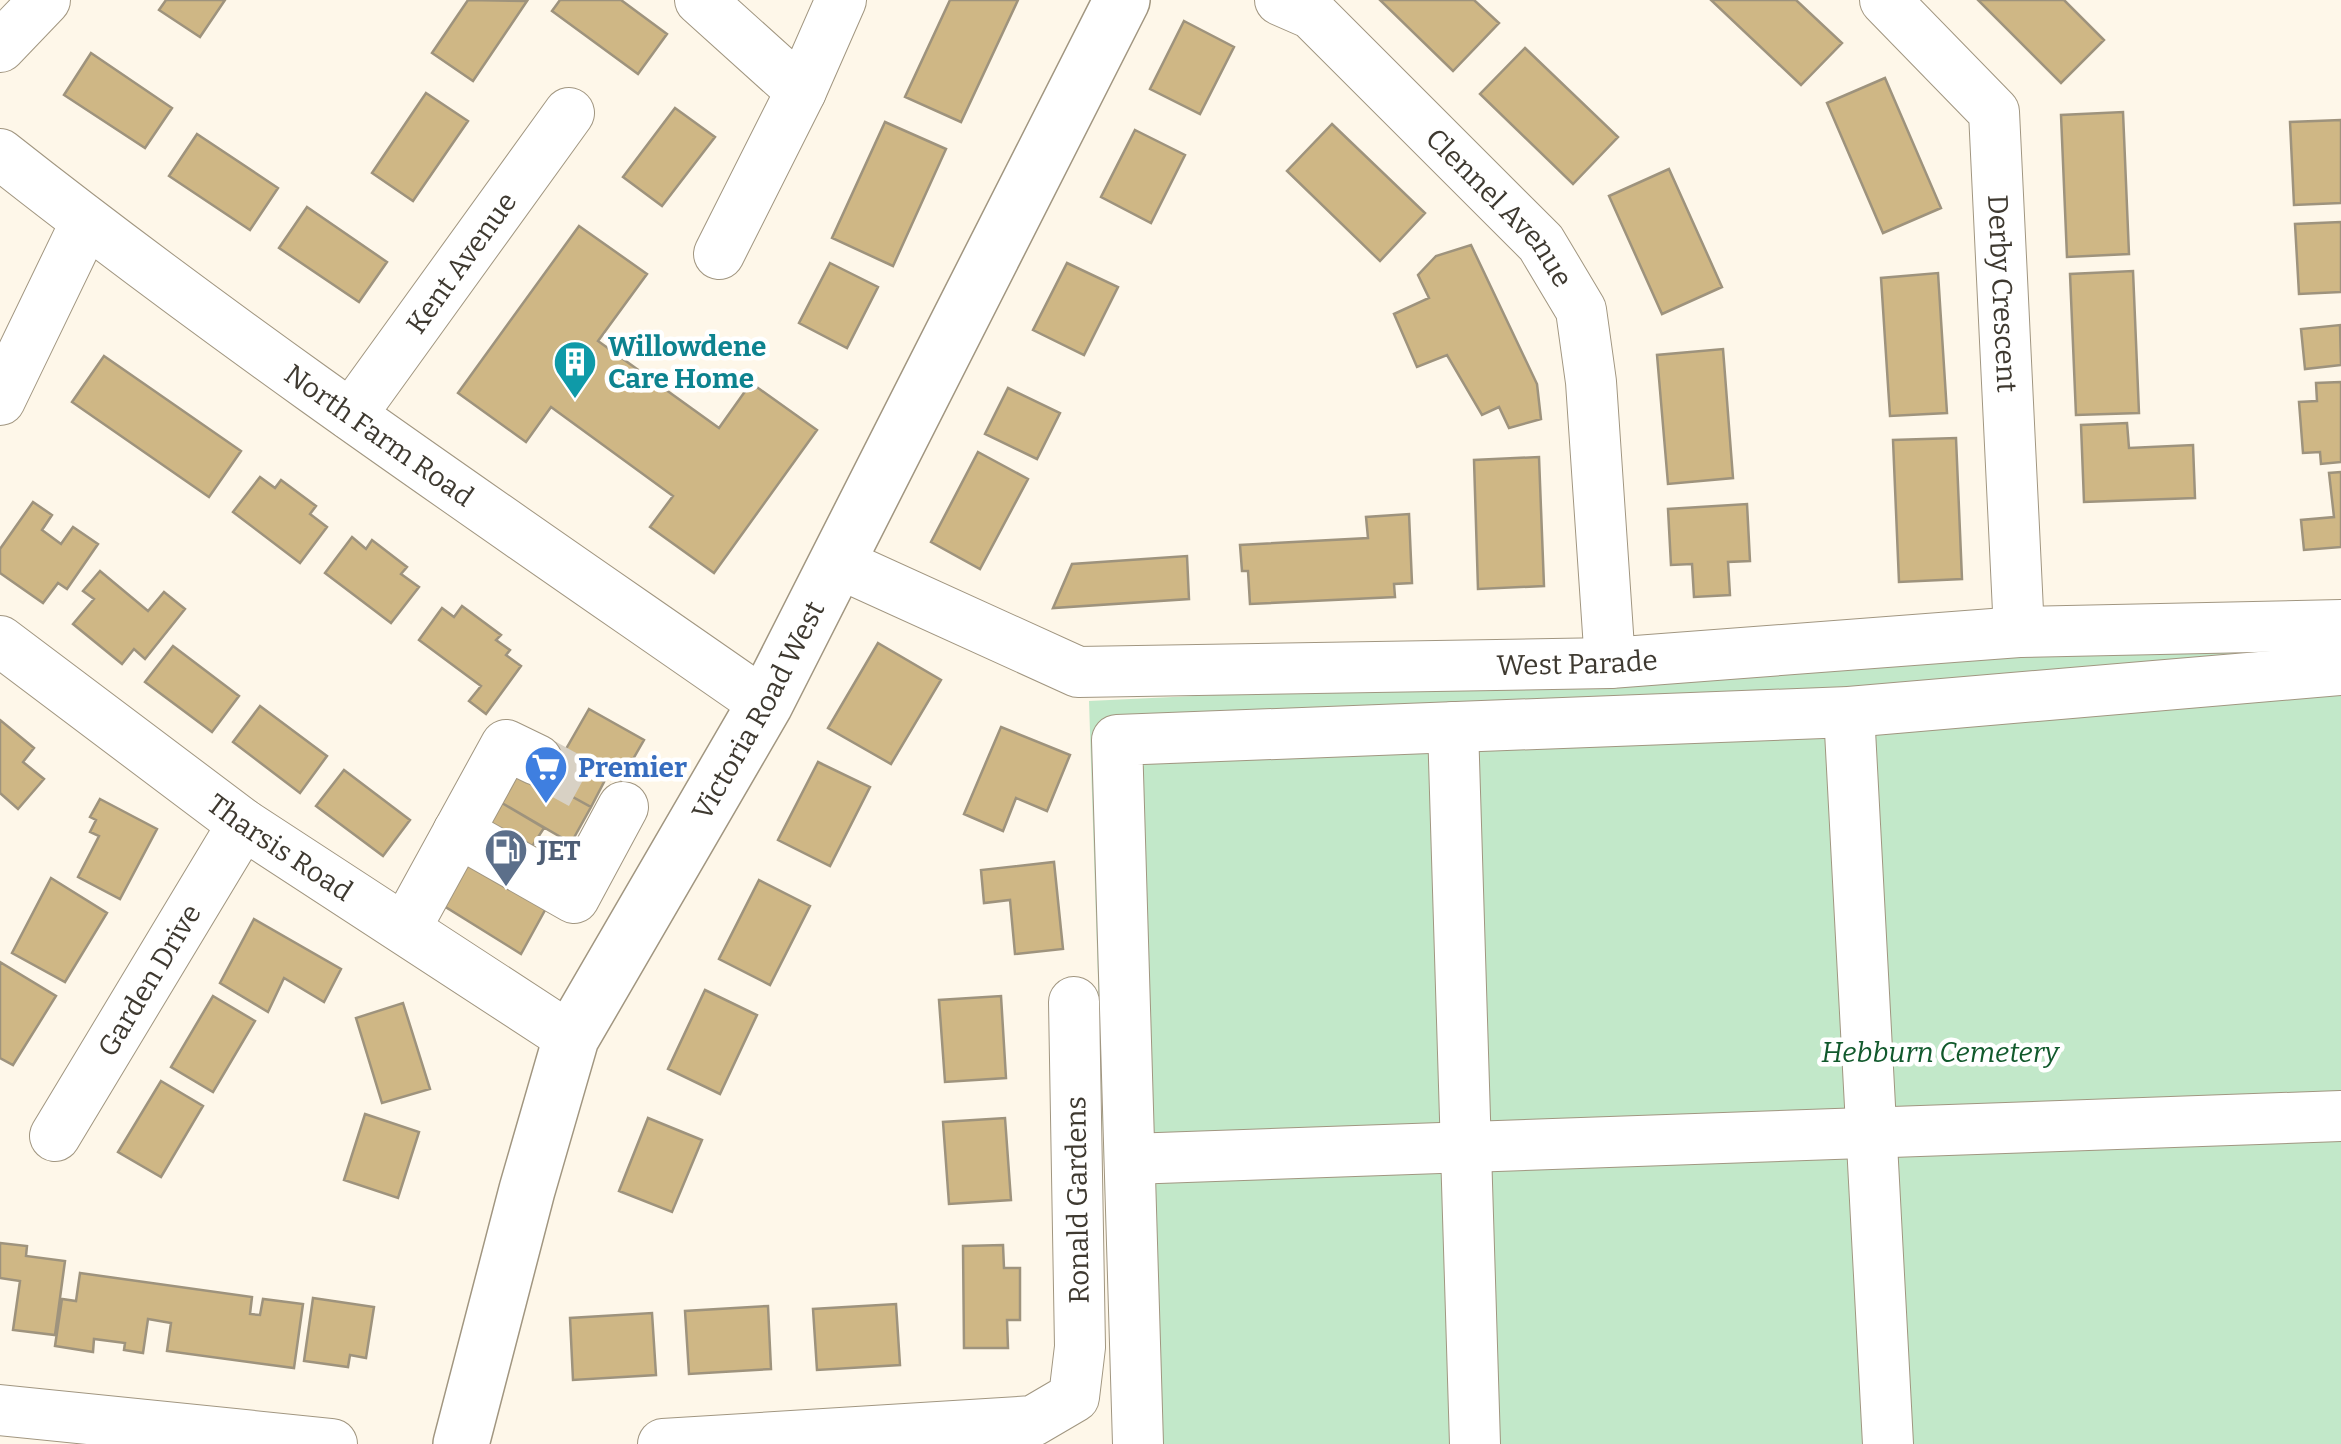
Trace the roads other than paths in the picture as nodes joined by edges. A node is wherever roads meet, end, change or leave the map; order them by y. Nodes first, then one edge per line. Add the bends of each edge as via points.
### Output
1 (45, 0) edge
2 (700, 0) edge
3 (840, 0) edge
4 (1122, 0) edge
5 (1885, 0) edge
6 (1304, 5) edge
7 (0, 47) edge
8 (800, 91) junction
9 (570, 113) dead end
10 (0, 154) edge
11 (86, 222) junction
12 (719, 254) dead end
13 (0, 400) edge
14 (351, 415) junction
15 (836, 562) junction
16 (2341, 624) edge
17 (2019, 632) junction
18 (0, 641) edge
19 (1610, 663) junction
20 (2341, 670) edge
21 (765, 704) junction
22 (1849, 712) junction
23 (1453, 727) junction
24 (537, 760) tunnel mouth
25 (243, 824) junction
26 (458, 832) junction
27 (679, 852) junction
28 (405, 929) junction
29 (1074, 1002) dead end
30 (571, 1038) junction
31 (2341, 1116) edge
32 (1872, 1134) junction
33 (56, 1136) dead end
34 (1465, 1148) junction
35 (1130, 1159) junction
36 (0, 1410) edge
37 (332, 1444) edge
38 (461, 1444) edge
39 (663, 1444) edge
40 (1138, 1444) edge
41 (1475, 1444) edge
42 (1888, 1444) edge

1 - 7 street
2 - 8 street
3 - 8 street
4 - 15 main road, Victoria Road West
5 - 17 street, Derby Crescent via 1994,112
6 - 19 street, Clennel Avenue via 1540,244 1581,310
8 - 12 street
9 - 14 street, Kent Avenue
10 - 11 street, North Farm Road
11 - 13 street
11 - 14 street, North Farm Road
14 - 21 street, North Farm Road
15 - 19 street, West Parade via 1078,672
15 - 21 main road, Victoria Road West
16 - 17 street, West Parade
17 - 19 street, West Parade
18 - 25 street, Tharsis Road
20 - 22 street
21 - 27 main road, Victoria Road West
22 - 23 street
22 - 32 street
23 - 34 street
23 - 35 street via 1117,740
24 - 26 street via 506,745
25 - 28 street, Tharsis Road
25 - 33 street, Garden Drive
26 - 27 street via 574,898 613,802
26 - 28 street
27 - 30 main road, Victoria Road West
28 - 30 street, Tharsis Road
29 - 39 street, Ronald Gardens via 1080,1348 1074,1397 1033,1421
30 - 38 main road, Victoria Road West
31 - 32 street
32 - 34 street
32 - 42 street
34 - 35 street
34 - 41 street
35 - 40 street
36 - 37 street

